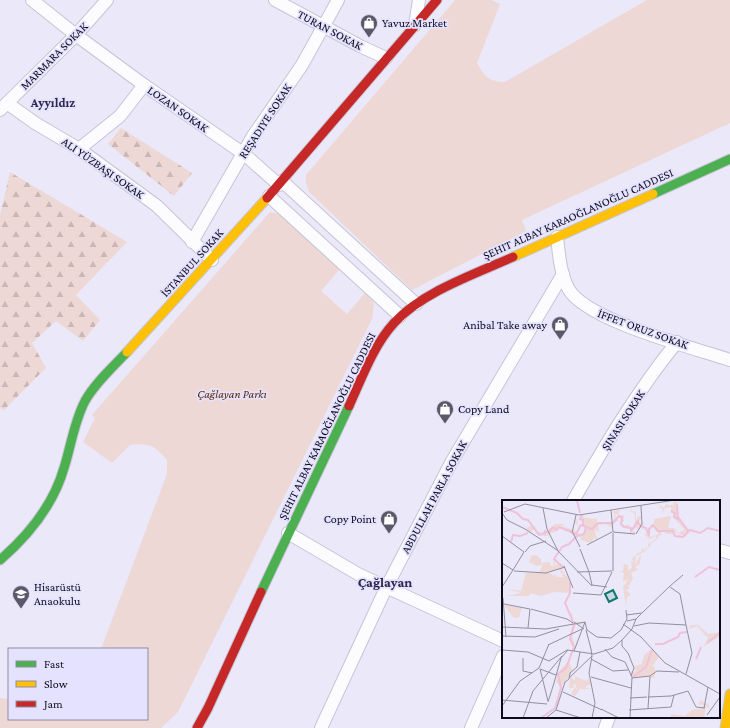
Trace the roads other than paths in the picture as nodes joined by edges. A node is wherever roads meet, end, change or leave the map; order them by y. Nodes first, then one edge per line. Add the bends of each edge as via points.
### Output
1 (32, 0) edge
2 (107, 0) edge
3 (275, 0) edge
4 (338, 0) edge
5 (419, 0) edge
6 (437, 0) edge
7 (324, 26) junction
8 (415, 26) junction
9 (76, 35) junction
10 (386, 58) junction
11 (144, 85) junction
12 (3, 107) edge
13 (79, 150) junction
14 (244, 154) junction
15 (730, 159) edge
16 (281, 183) junction
17 (270, 196) junction
18 (557, 237) junction
19 (192, 242) junction
20 (212, 260) junction
21 (563, 274) junction
22 (416, 304) junction
23 (400, 316) junction
24 (677, 342) junction
25 (730, 360) edge
26 (574, 500) edge
27 (288, 533) junction
28 (720, 550) edge
29 (730, 553) edge
30 (0, 560) edge
31 (386, 588) junction
32 (502, 640) edge
33 (502, 658) edge
34 (730, 694) edge
35 (609, 718) edge
36 (197, 728) edge
37 (321, 728) edge
38 (471, 728) edge
39 (605, 728) edge
40 (725, 728) edge

1 - 9 street, LOZAN SOKAK
2 - 9 street, MARMARA SOKAK
3 - 7 street, TURAN SOKAK
4 - 7 street, REŞADIYE SOKAK
5 - 8 street
6 - 8 street, İSTANBUL SOKAK
7 - 10 street, TURAN SOKAK
7 - 14 street, REŞADIYE SOKAK via 302,65
8 - 10 street, İSTANBUL SOKAK
9 - 11 street, LOZAN SOKAK
9 - 12 street, MARMARA SOKAK
10 - 16 street, İSTANBUL SOKAK
11 - 13 street via 120,116
11 - 14 street, LOZAN SOKAK
12 - 13 street
13 - 19 street via 157,206
14 - 16 street, LOZAN SOKAK
14 - 19 street, REŞADIYE SOKAK
15 - 18 street, ŞEHIT ALBAY KARAOĞLANOĞLU CADDESI
16 - 17 street, İSTANBUL SOKAK
16 - 22 street, LOZAN SOKAK
17 - 20 street, İSTANBUL SOKAK
17 - 23 street
18 - 21 street, İFFET ORUZ SOKAK
18 - 22 street, ŞEHIT ALBAY KARAOĞLANOĞLU CADDESI via 453,284
19 - 20 street
20 - 30 street, İSTANBUL SOKAK via 90,394 77,419 64,471 50,502 27,536
21 - 24 street, İFFET ORUZ SOKAK via 568,288 577,300 593,311 616,322
21 - 31 street, ABDULLAH PARLA SOKAK via 459,448
22 - 23 street, ŞEHIT ALBAY KARAOĞLANOĞLU CADDESI
23 - 27 street, ŞEHIT ALBAY KARAOĞLANOĞLU CADDESI via 378,345
24 - 25 street, İFFET ORUZ SOKAK
24 - 26 street, ŞINASI SOKAK via 610,440
27 - 31 street
27 - 36 street, ŞEHIT ALBAY KARAOĞLANOĞLU CADDESI
28 - 29 street
31 - 32 street
31 - 37 street, ABDULLAH PARLA SOKAK
33 - 38 street
34 - 40 street
35 - 39 street

